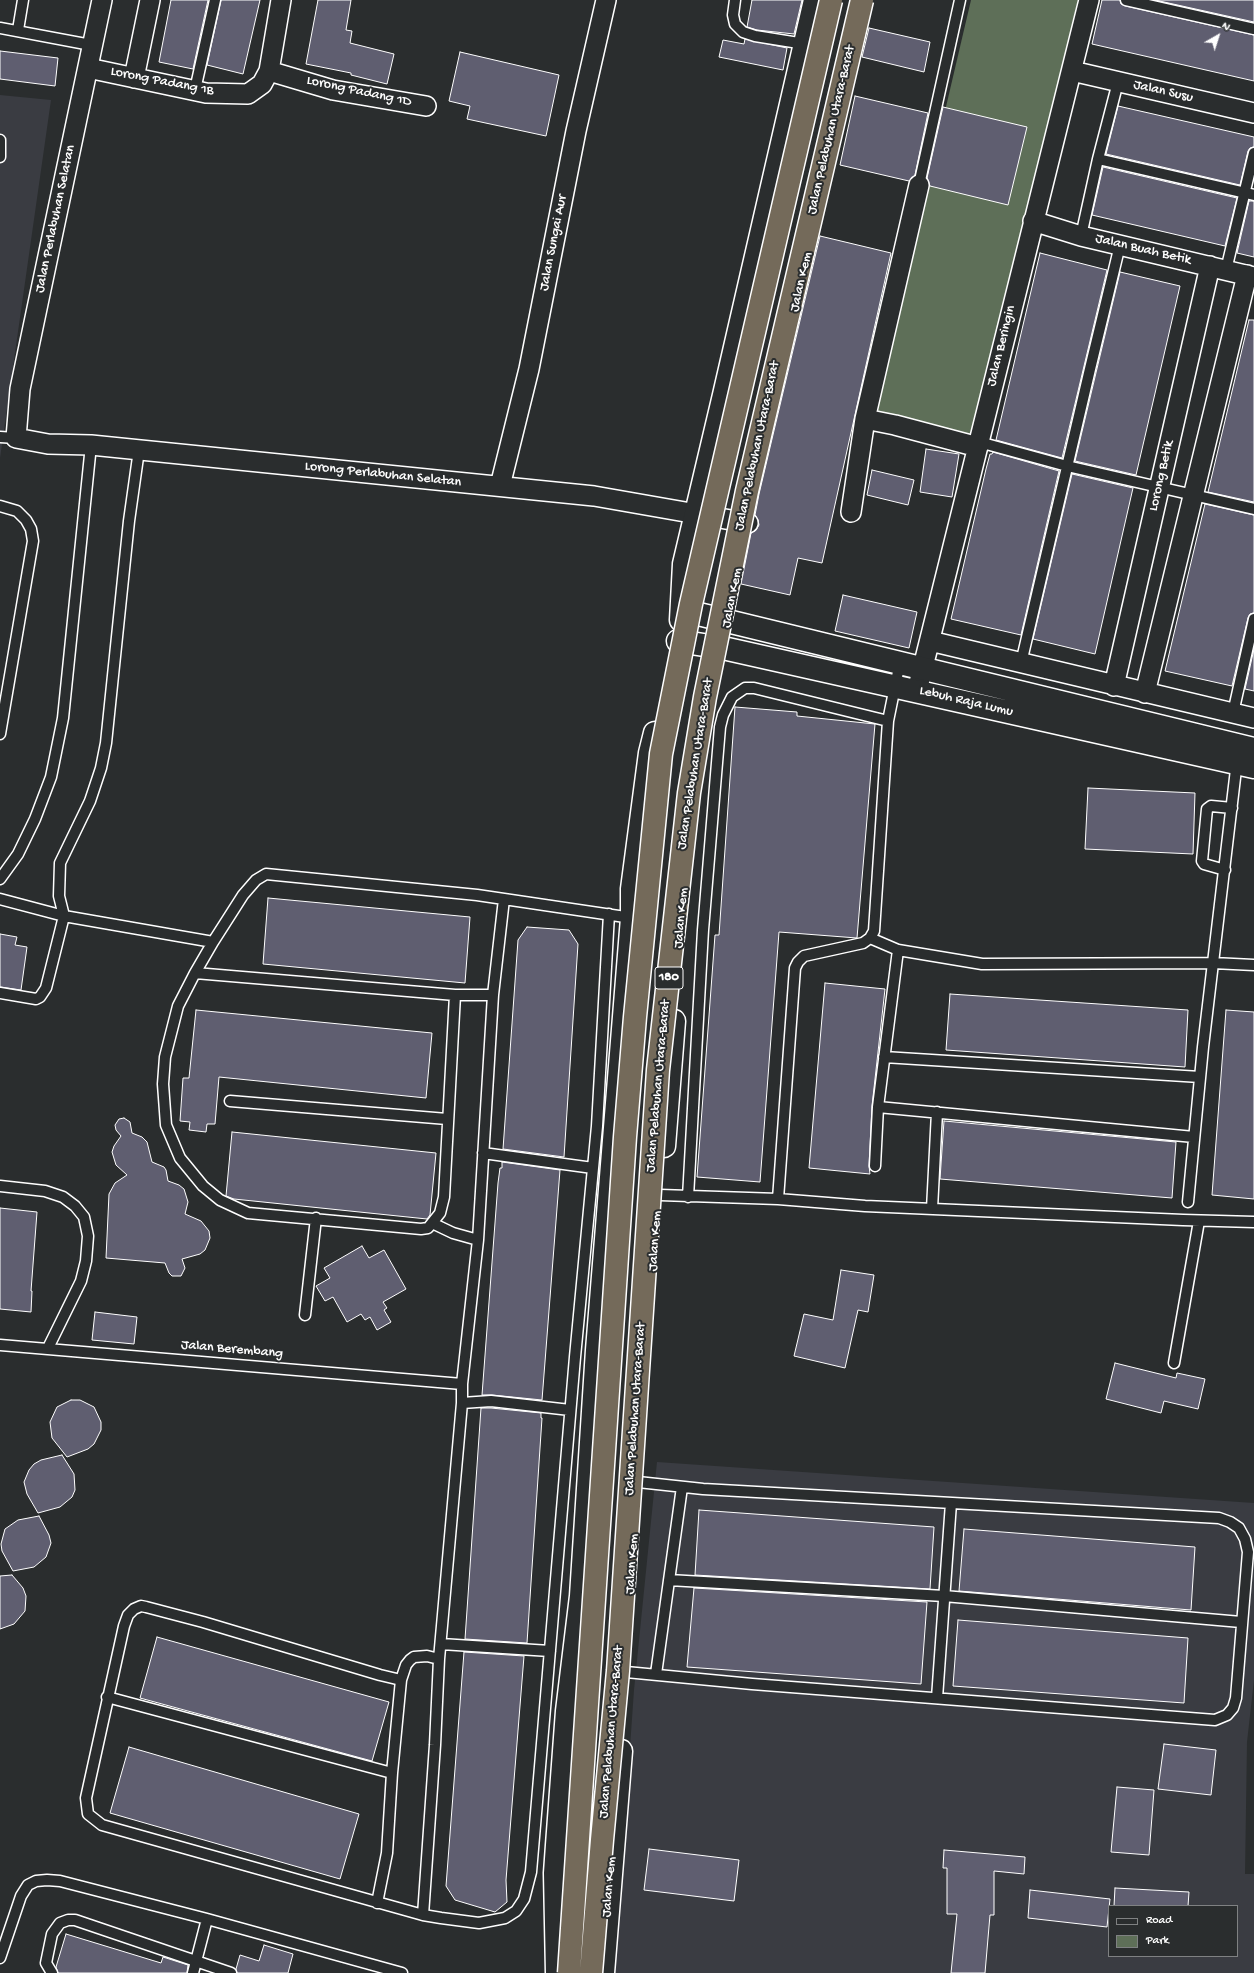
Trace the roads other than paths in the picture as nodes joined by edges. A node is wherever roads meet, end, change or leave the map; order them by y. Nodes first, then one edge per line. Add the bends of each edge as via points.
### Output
1 (23, 0) edge
2 (102, 0) edge
3 (150, 0) edge
4 (215, 0) edge
5 (282, 0) edge
6 (606, 0) edge
7 (735, 0) edge
8 (814, 0) edge
9 (832, 0) edge
10 (862, 0) edge
11 (869, 0) edge
12 (960, 0) edge
13 (1089, 0) edge
14 (1126, 0) edge
15 (0, 28) edge
16 (1254, 28) edge
17 (18, 30) junction
18 (805, 44) junction
19 (92, 45) junction
20 (88, 68) junction
21 (269, 71) junction
22 (1072, 71) junction
23 (134, 78) junction
24 (1118, 82) junction
25 (195, 90) junction
26 (426, 106) dead end
27 (1254, 113) edge
28 (0, 140) edge
29 (1254, 153) edge
30 (0, 157) edge
31 (1098, 158) junction
32 (919, 185) joint
33 (1249, 194) edge
34 (1033, 221) junction
35 (1081, 236) junction
36 (1120, 245) junction
37 (1218, 268) junction
38 (1251, 276) edge
39 (865, 419) junction
40 (8, 438) edge
41 (91, 445) junction
42 (978, 445) junction
43 (139, 450) junction
44 (1067, 466) junction
45 (500, 486) junction
46 (1159, 487) junction
47 (1194, 495) junction
48 (0, 506) edge
49 (1254, 509) edge
50 (851, 512) dead end
51 (695, 513) junction
52 (748, 522) junction
53 (682, 610) junction
54 (1254, 619) edge
55 (728, 620) junction
56 (678, 641) junction
57 (930, 641) junction
58 (723, 648) junction
59 (900, 662) junction
60 (1021, 664) junction
61 (923, 668) junction
62 (894, 686) junction
63 (1114, 686) junction
64 (917, 691) junction
65 (1145, 693) junction
66 (1233, 713) junction
67 (1254, 718) edge
68 (888, 721) junction
69 (0, 734) edge
70 (1246, 756) edge
71 (1232, 808) junction
72 (1225, 870) junction
73 (0, 879) edge
74 (0, 899) edge
75 (504, 899) junction
76 (609, 914) junction
77 (64, 916) junction
78 (632, 918) junction
79 (870, 938) junction
80 (213, 942) junction
81 (898, 950) junction
82 (1213, 963) junction
83 (1254, 965) edge
84 (195, 973) junction
85 (0, 992) edge
86 (493, 995) junction
87 (455, 996) junction
88 (884, 1057) junction
89 (1200, 1077) junction
90 (230, 1101) dead end
91 (878, 1107) junction
92 (937, 1112) junction
93 (447, 1119) junction
94 (1194, 1137) junction
95 (483, 1153) junction
96 (875, 1166) dead end
97 (593, 1168) junction
98 (0, 1186) edge
99 (660, 1195) junction
100 (688, 1197) junction
101 (778, 1199) junction
102 (1188, 1202) dead end
103 (932, 1209) junction
104 (316, 1218) junction
105 (1199, 1221) junction
106 (1254, 1222) edge
107 (432, 1223) junction
108 (478, 1240) junction
109 (305, 1315) dead end
110 (0, 1345) edge
111 (48, 1348) junction
112 (1174, 1363) dead end
113 (462, 1384) junction
114 (462, 1403) junction
115 (570, 1410) junction
116 (638, 1482) junction
117 (682, 1486) junction
118 (951, 1503) junction
119 (669, 1580) junction
120 (944, 1596) junction
121 (1241, 1622) junction
122 (441, 1644) junction
123 (550, 1650) junction
124 (439, 1659) junction
125 (626, 1672) junction
126 (656, 1674) junction
127 (401, 1680) junction
128 (107, 1697) junction
129 (937, 1698) junction
130 (392, 1773) junction
131 (555, 1873) junction
132 (377, 1902) junction
133 (423, 1915) junction
134 (207, 1919) junction
135 (0, 1958) edge
136 (197, 1962) junction
137 (52, 1973) edge
138 (193, 1973) edge
139 (231, 1973) edge
140 (402, 1973) edge
141 (544, 1973) edge
142 (557, 1973) edge
143 (569, 1973) edge
144 (592, 1973) edge
145 (603, 1973) edge

1 - 17 lane
2 - 19 street, Jalan Perlabuhan Selatan
3 - 23 street
4 - 25 lane
5 - 21 street
6 - 45 street, Jalan Sungai Aur via 576,131 529,369
7 - 18 lane via 735,24 743,32
8 - 18 street
9 - 143 main road, Jalan Pelabuhan Utara-Barat / 180, bridge via 691,604 661,754 625,1138
10 - 144 main road, Jalan Pelabuhan Utara-Barat / 180, bridge via 747,491 705,697 689,793 658,1070 618,1671
11 - 52 street, Jalan Kem via 808,253
12 - 32 lane
13 - 22 street, Jalan Beringin
14 - 16 lane
15 - 17 lane
17 - 19 lane
18 - 51 street
19 - 20 street, Jalan Perlabuhan Selatan
20 - 23 street, Lorong Padang 1B
20 - 40 street, Jalan Perlabuhan Selatan
21 - 25 street, Lorong Padang 1B via 258,88 248,94 206,93
21 - 26 street, Lorong Padang 1D via 333,90
22 - 24 street, Jalan Susu
22 - 34 street, Jalan Beringin
23 - 25 street, Lorong Padang 1B
24 - 27 street, Jalan Susu
24 - 31 lane
28 - 30 lane
29 - 33 lane
31 - 33 lane
31 - 35 lane
32 - 39 street
33 - 37 lane
34 - 35 street, Jalan Buah Betik
34 - 42 street, Jalan Beringin
35 - 36 street, Jalan Buah Betik
36 - 37 street, Jalan Buah Betik
36 - 44 lane
37 - 38 street, Jalan Buah Betik
37 - 46 street, Lorong Betik
38 - 47 street
39 - 42 street
39 - 50 street
40 - 41 street, Lorong Perlabuhan Selatan via 48,444
41 - 43 street, Lorong Perlabuhan Selatan
41 - 73 lane via 63,718 51,777 18,854
42 - 44 lane
42 - 57 street, Jalan Beringin
43 - 45 street, Lorong Perlabuhan Selatan
43 - 77 lane via 106,743 90,801 60,863 59,896
44 - 46 lane
44 - 60 lane
45 - 51 street, Lorong Perlabuhan Selatan via 594,496
46 - 47 lane
46 - 63 street, Lorong Betik
47 - 49 lane
47 - 65 street
48 - 69 lane via 17,511 26,520 33,541
51 - 52 street, Lorong Perlabuhan Selatan
51 - 53 street via 684,564
52 - 55 street, Jalan Kem
53 - 55 street, Lebuh Raja Lumu
53 - 56 street
54 - 66 lane
55 - 58 street, Jalan Kem
55 - 59 street, Lebuh Raja Lumu
56 - 58 street, Lebuh Raja Lumu
56 - 78 street via 650,753 632,889
57 - 60 street
57 - 61 street, Jalan Beringin
58 - 62 street, Lebuh Raja Lumu
58 - 99 street, Jalan Kem via 698,770 682,915
59 - 61 street, Lebuh Raja Lumu
59 - 62 lane
60 - 63 street
61 - 64 street, Jalan Beringin
61 - 70 street, Lebuh Raja Lumu
62 - 64 street, Lebuh Raja Lumu
62 - 68 lane
63 - 65 street
64 - 70 street, Lebuh Raja Lumu
65 - 66 street
66 - 67 street
68 - 79 lane via 876,920
68 - 100 lane via 754,688 745,688 732,697 722,715 703,930
70 - 71 lane
71 - 72 lane
71 - 72 lane via 1211,806 1207,809 1202,861 1204,864
72 - 82 lane
74 - 77 lane
75 - 76 lane
75 - 80 lane via 266,874 256,880 243,895
75 - 86 lane
76 - 78 lane
76 - 97 lane
77 - 80 lane
77 - 85 lane via 44,993 36,999
78 - 131 street via 581,1596 567,1711
79 - 81 lane
79 - 101 lane via 853,946 804,956 795,968
80 - 84 lane
81 - 82 lane via 982,964
81 - 88 lane
82 - 83 lane
82 - 89 lane
84 - 87 lane
84 - 104 lane via 178,1006 165,1057 163,1084 166,1125 180,1158 203,1186 231,1206 248,1213
86 - 87 lane
86 - 95 lane
87 - 93 lane
88 - 89 lane
88 - 91 lane
89 - 94 lane
90 - 93 lane
91 - 92 lane
91 - 96 lane
92 - 94 lane
92 - 103 lane
93 - 107 lane via 444,1197 440,1213
94 - 102 lane
95 - 97 lane
95 - 108 lane
97 - 115 lane
98 - 111 lane via 45,1191 63,1197 84,1217 88,1236 81,1281
99 - 100 lane
99 - 116 street, Jalan Kem
100 - 101 lane
101 - 103 lane
103 - 105 lane
104 - 107 lane via 421,1229 428,1228
104 - 109 lane
105 - 106 lane
105 - 112 lane
107 - 108 lane via 453,1233
108 - 113 lane
110 - 111 lane, Jalan Berembang
111 - 113 lane, Jalan Berembang
113 - 114 lane
114 - 115 lane via 491,1401
114 - 122 lane
115 - 123 lane
116 - 117 lane
116 - 125 street, Jalan Kem
117 - 118 lane
117 - 119 lane
118 - 120 lane
118 - 121 lane via 1219,1518 1230,1522 1239,1528 1248,1552
119 - 120 lane
119 - 126 lane
120 - 121 lane
120 - 129 lane
121 - 129 lane via 1236,1698 1233,1708 1227,1715 1215,1720
122 - 123 lane
122 - 124 lane
123 - 133 lane via 531,1872 524,1899 516,1911 494,1921 479,1923
124 - 127 lane via 414,1657 406,1665
124 - 133 lane
125 - 126 lane
125 - 145 street, Jalan Kem
126 - 129 lane
127 - 128 lane via 141,1606 128,1615
127 - 130 lane
128 - 130 lane
128 - 132 lane via 86,1798 88,1814 102,1825
130 - 132 lane via 388,1853
131 - 141 street via 549,1906
131 - 142 street
132 - 133 lane
134 - 135 lane via 60,1881 36,1881 28,1885 21,1896
134 - 136 lane
134 - 140 lane
136 - 137 lane via 75,1920 68,1920 60,1923 52,1934 46,1963
136 - 138 lane
136 - 139 lane

